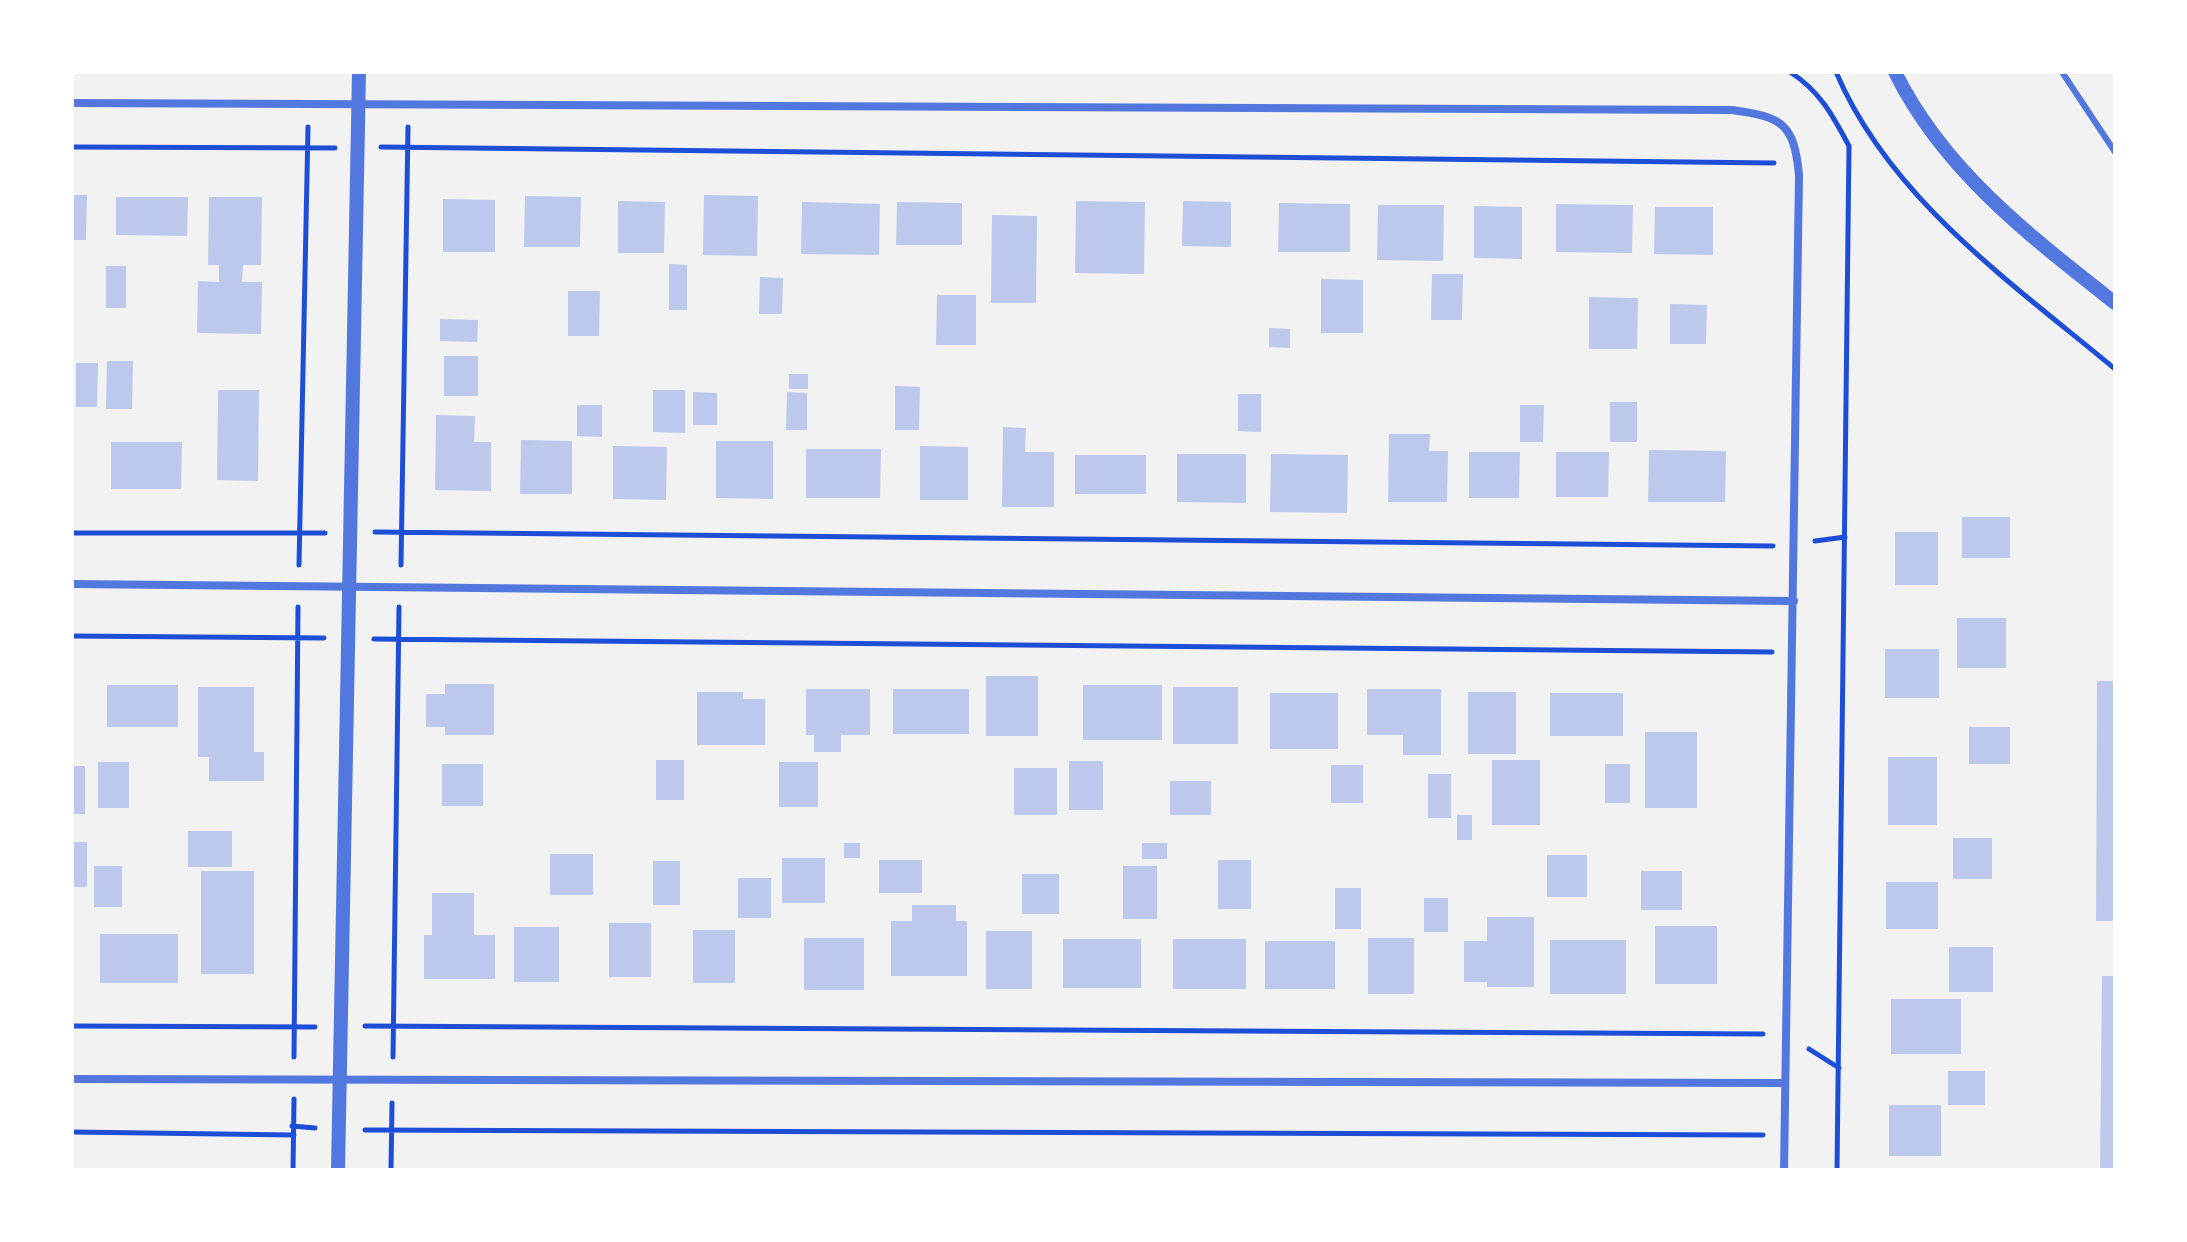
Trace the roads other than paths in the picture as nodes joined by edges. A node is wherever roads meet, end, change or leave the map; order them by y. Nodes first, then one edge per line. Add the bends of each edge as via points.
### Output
1 (359, 72) edge
2 (1895, 72) edge
3 (2062, 72) edge
4 (72, 103) edge
5 (359, 106) junction
6 (2115, 152) edge
7 (2115, 303) edge
8 (72, 584) edge
9 (347, 585) junction
10 (1794, 601) junction
11 (72, 1079) edge
12 (339, 1082) junction
13 (1784, 1083) junction
14 (338, 1170) edge
15 (1784, 1170) edge

1 - 5 street
2 - 7 street via 1966,176
3 - 6 lane
4 - 5 street
5 - 9 street
5 - 10 street via 1759,114 1786,127 1796,144 1799,175
8 - 9 street
9 - 10 street
9 - 12 street
10 - 13 street
11 - 12 street
12 - 13 street
12 - 14 street
13 - 15 street

